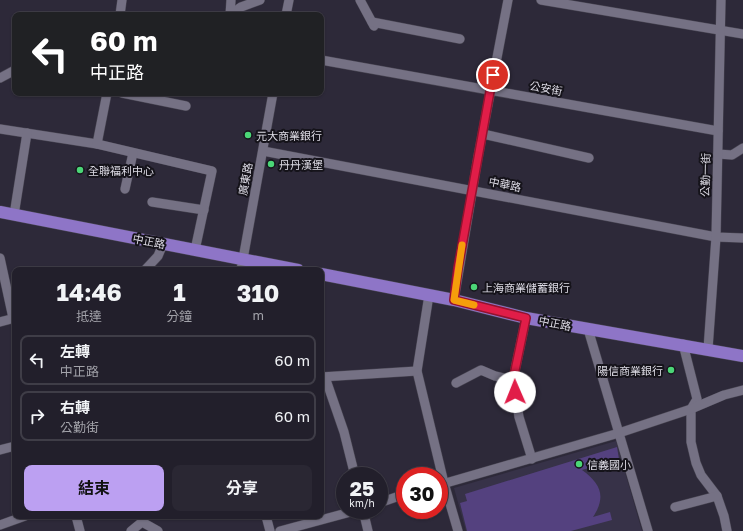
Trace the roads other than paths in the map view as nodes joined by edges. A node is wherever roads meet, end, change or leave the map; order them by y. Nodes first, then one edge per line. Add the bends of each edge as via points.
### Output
1 (122, 0) edge
2 (228, 0) edge
3 (260, 0) edge
4 (289, 0) edge
5 (360, 0) edge
6 (508, 0) edge
7 (540, 0) edge
8 (721, 0) edge
9 (120, 12) edge
10 (230, 12) edge
11 (234, 12) edge
12 (287, 12) edge
13 (721, 30) junction
14 (743, 34) edge
15 (460, 39) dead end
16 (324, 61) edge
17 (490, 90) junction
18 (106, 96) edge
19 (137, 96) edge
20 (272, 96) edge
21 (186, 106) dead end
22 (0, 129) edge
23 (718, 131) junction
24 (27, 133) junction
25 (482, 134) junction
26 (97, 144) junction
27 (743, 148) edge
28 (263, 151) junction
29 (133, 153) junction
30 (718, 154) junction
31 (589, 158) dead end
32 (125, 189) dead end
33 (472, 190) junction
34 (152, 202) dead end
35 (204, 210) junction
36 (0, 212) edge
37 (14, 215) junction
38 (716, 237) junction
39 (743, 238) edge
40 (163, 244) junction
41 (195, 250) junction
42 (0, 258) edge
43 (242, 265) edge
44 (148, 267) edge
45 (264, 267) edge
46 (324, 275) edge
47 (429, 295) junction
48 (454, 300) junction
49 (12, 309) edge
50 (526, 318) junction
51 (12, 319) edge
52 (0, 322) edge
53 (588, 329) junction
54 (683, 344) junction
55 (708, 349) junction
56 (743, 356) edge
57 (417, 371) junction
58 (324, 377) edge
59 (324, 380) edge
60 (513, 380) junction
61 (456, 383) dead end
62 (743, 390) edge
63 (691, 409) junction
64 (619, 432) junction
65 (12, 447) edge
66 (0, 450) edge
67 (532, 459) junction
68 (353, 467) edge
69 (438, 467) edge
70 (448, 482) edge
71 (717, 496) junction
72 (448, 502) edge
73 (675, 507) dead end
74 (336, 516) edge
75 (16, 519) edge
76 (77, 519) edge
77 (267, 519) edge
78 (365, 519) edge
79 (0, 524) edge
80 (80, 531) edge
81 (131, 531) edge
82 (158, 531) edge
83 (270, 531) edge
84 (280, 531) edge
85 (368, 531) edge
86 (458, 531) edge
87 (648, 531) edge
88 (727, 531) edge

1 - 9 street
2 - 10 street
3 - 11 street
4 - 12 street
5 - 15 street via 373,25
6 - 17 street
7 - 13 street
8 - 13 street, 公勤一街
13 - 14 street
13 - 23 street, 公勤一街
16 - 17 street, 公安街
17 - 23 street, 公安街
17 - 25 street
18 - 26 street
19 - 21 street
20 - 28 street, 廣東路
22 - 24 street
23 - 30 street, 公勤一街
24 - 26 street
24 - 37 street
25 - 31 street
25 - 33 street
26 - 29 street
27 - 30 street via 732,155
28 - 33 street, 中華路
28 - 43 street, 廣東路
29 - 32 street
29 - 35 street via 212,171
30 - 38 street, 公勤一街
33 - 38 street, 中華路
33 - 48 street
34 - 35 street
35 - 41 street
36 - 37 main road, 中正路
37 - 40 main road, 中正路
38 - 39 street, 中華路
38 - 55 street, 公勤一街
40 - 41 main road, 中正路
40 - 44 street via 158,256
41 - 43 main road, 中正路
42 - 49 street
43 - 45 main road, 中正路
46 - 47 main road, 中正路
47 - 48 main road, 中正路
47 - 57 street
48 - 50 main road, 中正路
50 - 53 main road, 中正路
50 - 60 street
51 - 52 street
53 - 54 main road, 中正路
53 - 64 street
54 - 55 main road, 中正路
54 - 63 street via 697,399
55 - 56 main road, 中正路
57 - 58 street
57 - 69 street
59 - 68 street via 344,432
60 - 61 street via 480,370
60 - 67 street via 519,417
62 - 63 street
63 - 64 street
63 - 71 street via 691,442 696,463 701,475
64 - 67 street
64 - 87 street
65 - 66 street
67 - 70 street
71 - 73 street
71 - 88 street
72 - 86 street
74 - 84 street
75 - 79 street
76 - 80 street
77 - 83 street
78 - 85 street
81 - 82 street via 142,522

